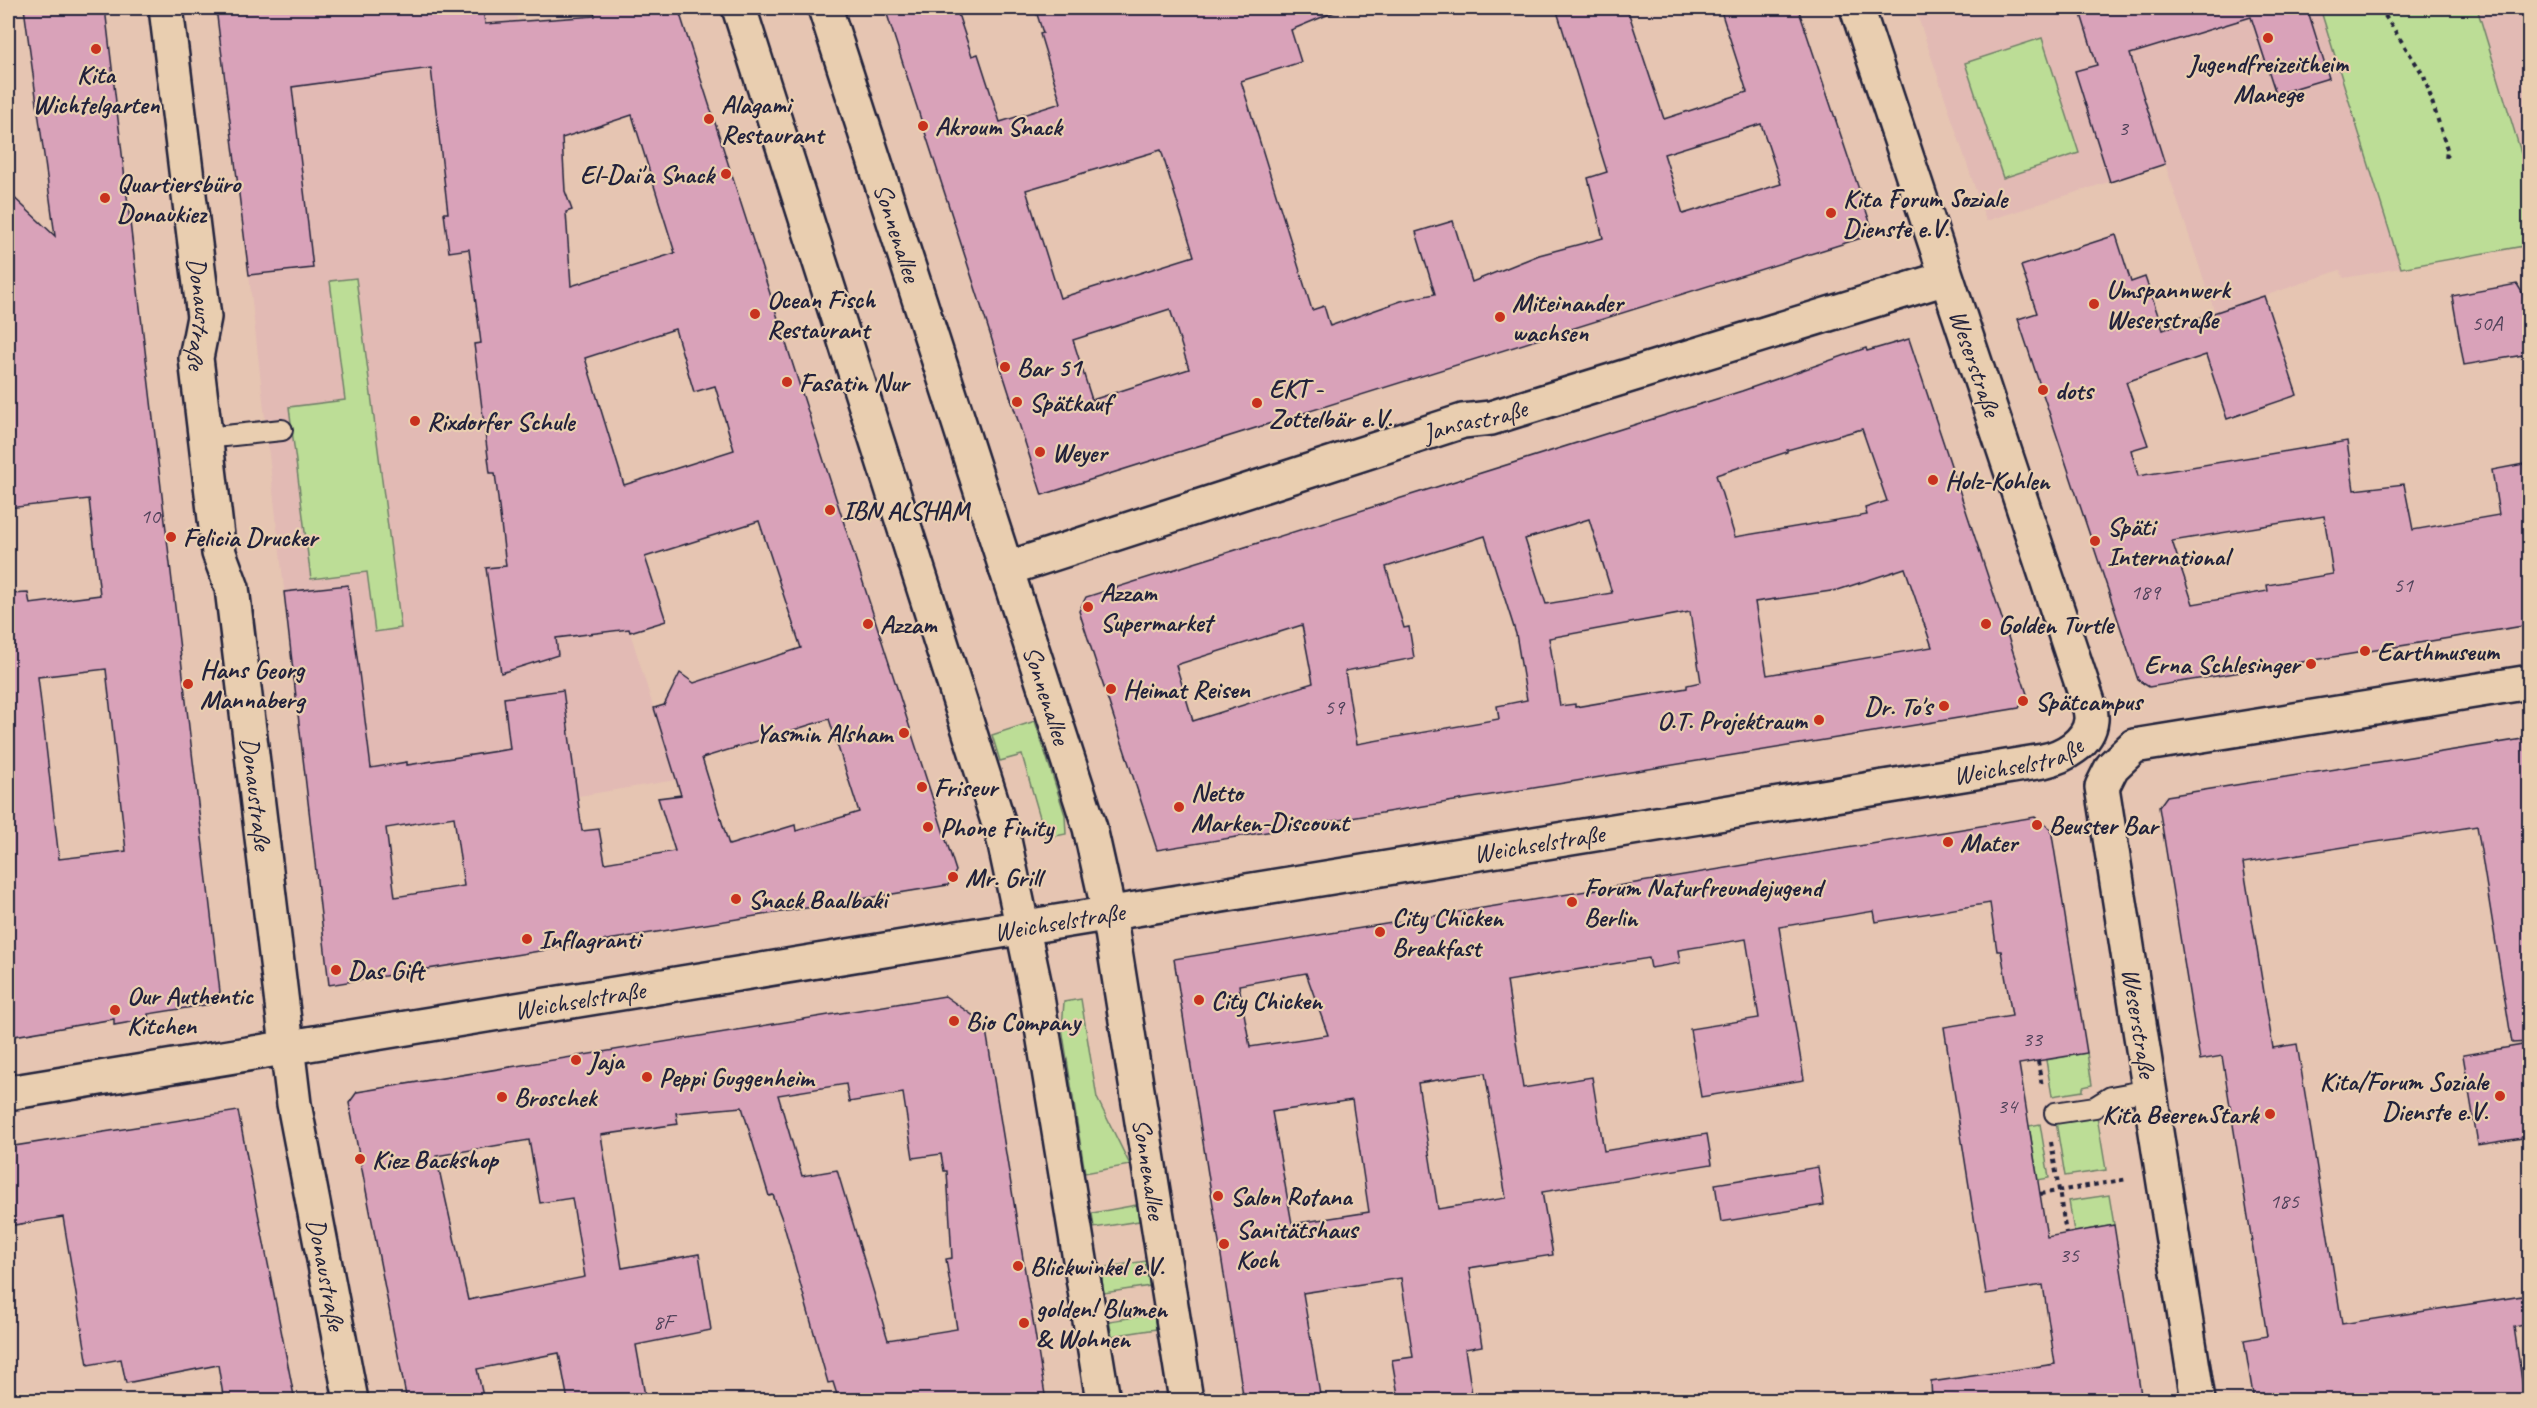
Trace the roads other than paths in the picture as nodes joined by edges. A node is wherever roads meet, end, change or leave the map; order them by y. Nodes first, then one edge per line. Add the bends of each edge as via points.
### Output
1 (166, 8) edge
2 (739, 8) edge
3 (825, 8) edge
4 (1857, 8) edge
5 (1946, 278) junction
6 (282, 430) dead end
7 (206, 438) junction
8 (1006, 569) junction
9 (2529, 682) edge
10 (2091, 720) joint
11 (2102, 787) joint
12 (1109, 914) junction
13 (1024, 928) junction
14 (287, 1049) junction
15 (2149, 1090) junction
16 (8, 1093) edge
17 (2055, 1113) dead end
18 (351, 1401) edge
19 (1103, 1401) edge
20 (1186, 1401) edge
21 (2198, 1401) edge

1 - 7 street, Donaustraße via 204,317 196,358
2 - 13 street via 982,768
3 - 8 street, Sonnenallee
4 - 5 street, Weserstraße
5 - 8 street, Jansastraße via 1491,418 1463,422
5 - 10 street, Weserstraße via 2084,687
6 - 7 lane
7 - 14 street, Donaustraße via 219,553 232,588
8 - 12 street, Sonnenallee via 1090,828
9 - 11 street, Weichselstraße via 2134,746 2112,767
10 - 12 street, Weichselstraße via 2080,742 2055,759
11 - 15 street, Weserstraße
12 - 13 street, Weichselstraße
12 - 20 street, Sonnenallee
13 - 14 street, Weichselstraße
13 - 19 street
14 - 16 street, Weichselstraße
14 - 18 street, Donaustraße
15 - 17 lane via 2111,1097 2095,1107
15 - 21 street, Weserstraße

